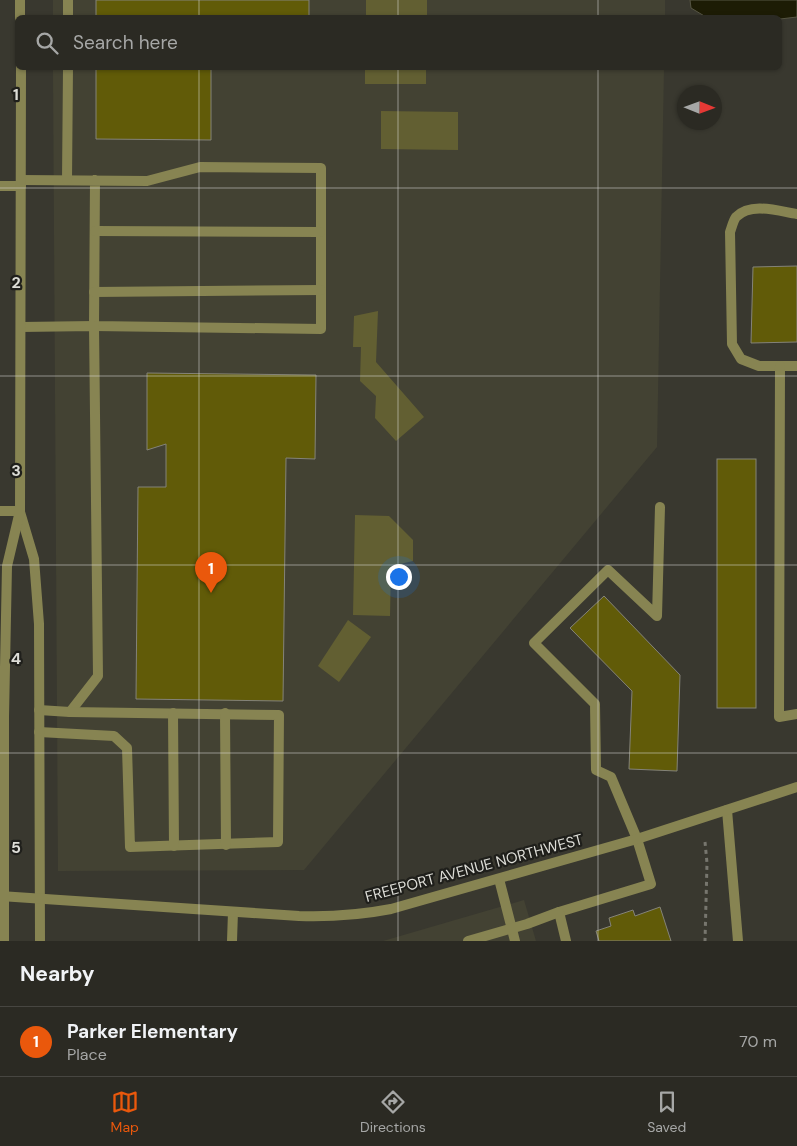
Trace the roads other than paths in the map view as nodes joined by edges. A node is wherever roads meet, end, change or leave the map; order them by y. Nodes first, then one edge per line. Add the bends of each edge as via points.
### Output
1 (20, 0) edge
2 (68, 0) edge
3 (20, 15) edge
4 (68, 15) edge
5 (21, 70) edge
6 (68, 70) edge
7 (67, 180) junction
8 (95, 180) junction
9 (21, 183) junction
10 (0, 186) edge
11 (797, 214) edge
12 (94, 231) junction
13 (320, 232) junction
14 (321, 290) junction
15 (94, 292) junction
16 (94, 326) junction
17 (21, 327) junction
18 (780, 366) junction
19 (797, 366) edge
20 (660, 507) dead end
21 (0, 511) edge
22 (20, 511) junction
23 (39, 710) junction
24 (70, 712) junction
25 (173, 713) junction
26 (225, 713) junction
27 (797, 714) edge
28 (39, 732) junction
29 (797, 787) edge
30 (727, 810) junction
31 (637, 839) junction
32 (226, 845) junction
33 (174, 846) junction
34 (499, 878) junction
35 (2, 896) edge
36 (39, 899) junction
37 (233, 912) junction
38 (559, 912) junction
39 (512, 928) junction
40 (4, 941) edge
41 (40, 941) edge
42 (232, 941) edge
43 (468, 941) edge
44 (515, 941) edge
45 (566, 941) edge
46 (738, 941) edge

1 - 3 street
2 - 4 street
5 - 9 street
6 - 7 street
7 - 8 street
7 - 9 street
8 - 12 street
8 - 13 street via 147,181 200,166 321,168
9 - 10 street
9 - 17 street
11 - 18 street via 766,209 746,210 735,218 730,232 732,344 741,359 759,366
12 - 13 street
12 - 15 street
13 - 14 street
14 - 15 street
14 - 16 street via 321,329
15 - 16 street
16 - 17 street
16 - 24 street via 98,676
17 - 22 street
18 - 19 street
18 - 27 street via 779,718
20 - 31 street via 657,616 608,570 534,643 595,704 596,770 611,778
21 - 22 street
22 - 23 street via 34,559 39,624
22 - 35 street via 7,566
23 - 24 street
23 - 28 street
24 - 25 street
25 - 26 street
25 - 33 street
26 - 32 street
26 - 32 street via 280,714 278,842
28 - 33 street via 114,736 127,748 130,847
28 - 36 street
29 - 30 street, FREEPORT AVENUE NORTHWEST
30 - 31 street, FREEPORT AVENUE NORTHWEST
30 - 46 street
31 - 34 street, FREEPORT AVENUE NORTHWEST
31 - 38 street via 651,884
32 - 33 street
34 - 37 street, FREEPORT AVENUE NORTHWEST via 362,915 323,917
34 - 39 street
35 - 36 street, FREEPORT AVENUE NORTHWEST
35 - 40 street
36 - 37 street, FREEPORT AVENUE NORTHWEST
36 - 41 street
37 - 42 street
38 - 39 street
38 - 45 street
39 - 43 street
39 - 44 street

